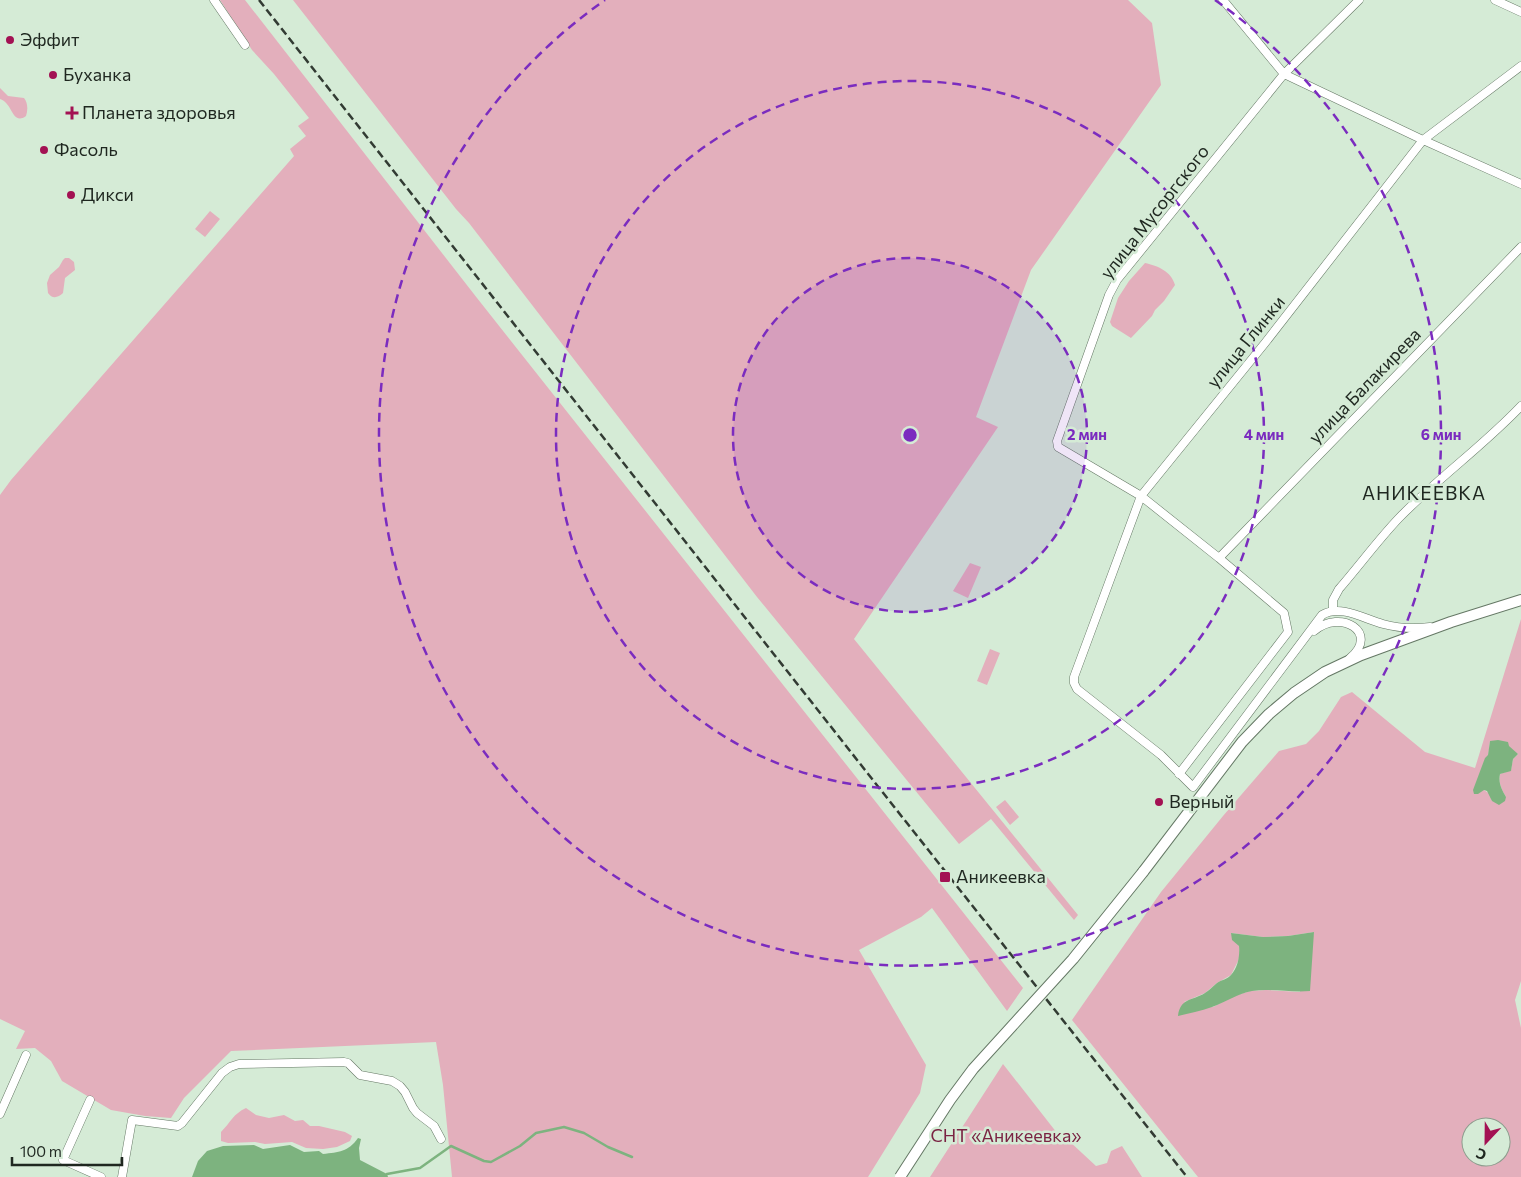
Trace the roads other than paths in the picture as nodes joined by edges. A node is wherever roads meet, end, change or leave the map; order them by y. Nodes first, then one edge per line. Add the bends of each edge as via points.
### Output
1 (214, 0) edge
2 (1223, 0) edge
3 (1359, 0) edge
4 (1495, 0) edge
5 (1521, 12) edge
6 (246, 45) dead end
7 (1521, 66) edge
8 (1284, 74) junction
9 (1423, 140) junction
10 (1521, 184) edge
11 (1521, 247) edge
12 (1521, 406) edge
13 (1141, 496) junction
14 (1219, 558) junction
15 (1521, 600) edge
16 (1333, 610) junction
17 (1451, 622) junction
18 (1302, 640) junction
19 (1342, 664) junction
20 (1179, 774) junction
21 (26, 1055) dead end
22 (90, 1100) dead end
23 (0, 1114) edge
24 (441, 1139) dead end
25 (101, 1177) edge
26 (122, 1177) edge
27 (900, 1177) edge

1 - 6 street
2 - 8 street
3 - 8 street, улица Мусоргского
4 - 5 street
7 - 9 street, улица Глинки
8 - 9 street
8 - 13 street, улица Мусоргского via 1117,280 1057,441 1058,448
9 - 10 street
9 - 13 street, улица Глинки
11 - 14 street, улица Балакирева
12 - 16 street via 1399,519 1339,589
13 - 14 street
13 - 20 street, улица Глинки via 1074,683 1077,689 1161,755
14 - 20 street via 1284,613 1288,632
15 - 17 street
16 - 17 street via 1408,628
16 - 18 street via 1322,615
17 - 19 street
18 - 19 street via 1329,622 1350,624 1359,632 1360,641 1357,651
18 - 20 street via 1193,787
19 - 27 street, bridge via 1294,693 1242,742 1073,959 973,1069
21 - 23 street
22 - 25 street via 62,1160
24 - 26 street via 434,1126 416,1113 396,1083 360,1074 348,1063 239,1064 222,1073 182,1124 132,1120

